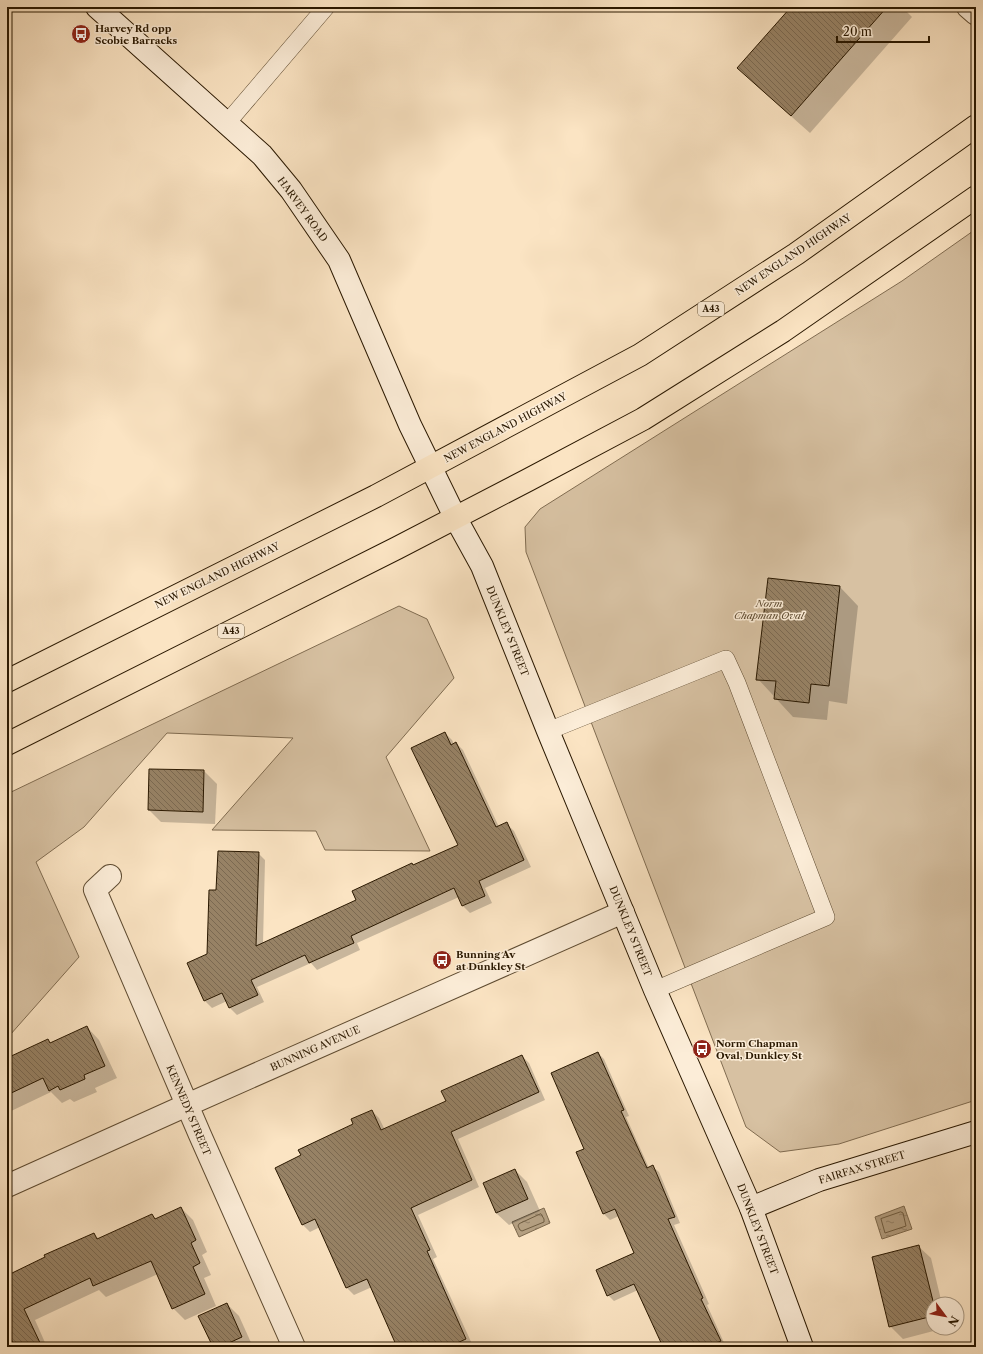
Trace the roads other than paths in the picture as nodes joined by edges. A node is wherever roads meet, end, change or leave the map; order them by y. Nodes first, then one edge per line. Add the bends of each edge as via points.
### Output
1 (96, 7) edge
2 (326, 7) edge
3 (968, 7) edge
4 (976, 14) edge
5 (227, 123) junction
6 (976, 126) edge
7 (976, 197) edge
8 (430, 467) junction
9 (455, 517) junction
10 (7, 681) edge
11 (548, 731) junction
12 (7, 744) edge
13 (110, 876) dead end
14 (623, 912) junction
15 (655, 990) junction
16 (187, 1105) junction
17 (976, 1132) edge
18 (7, 1186) edge
19 (751, 1208) junction
20 (294, 1347) edge
21 (802, 1347) edge

1 - 5 street, HARVEY ROAD
2 - 5 lane
3 - 4 street
5 - 8 street, HARVEY ROAD via 262,155 291,190 339,260
6 - 8 highway, NEW ENGLAND HIGHWAY / A43 via 796,254 640,355
7 - 9 highway, A43 via 782,331 643,419
8 - 9 street, HARVEY ROAD
8 - 10 highway, NEW ENGLAND HIGHWAY / A43
9 - 11 street, DUNKLEY STREET via 482,566
9 - 12 highway, A43
11 - 14 street, DUNKLEY STREET
11 - 15 lane via 726,659 737,683 826,917
13 - 16 street, KENNEDY STREET via 95,890
14 - 15 street, DUNKLEY STREET
14 - 16 street, BUNNING AVENUE
15 - 19 street, DUNKLEY STREET
16 - 18 street, BUNNING AVENUE
16 - 20 street, KENNEDY STREET
17 - 19 street, FAIRFAX STREET via 819,1180
19 - 21 street, DUNKLEY STREET

